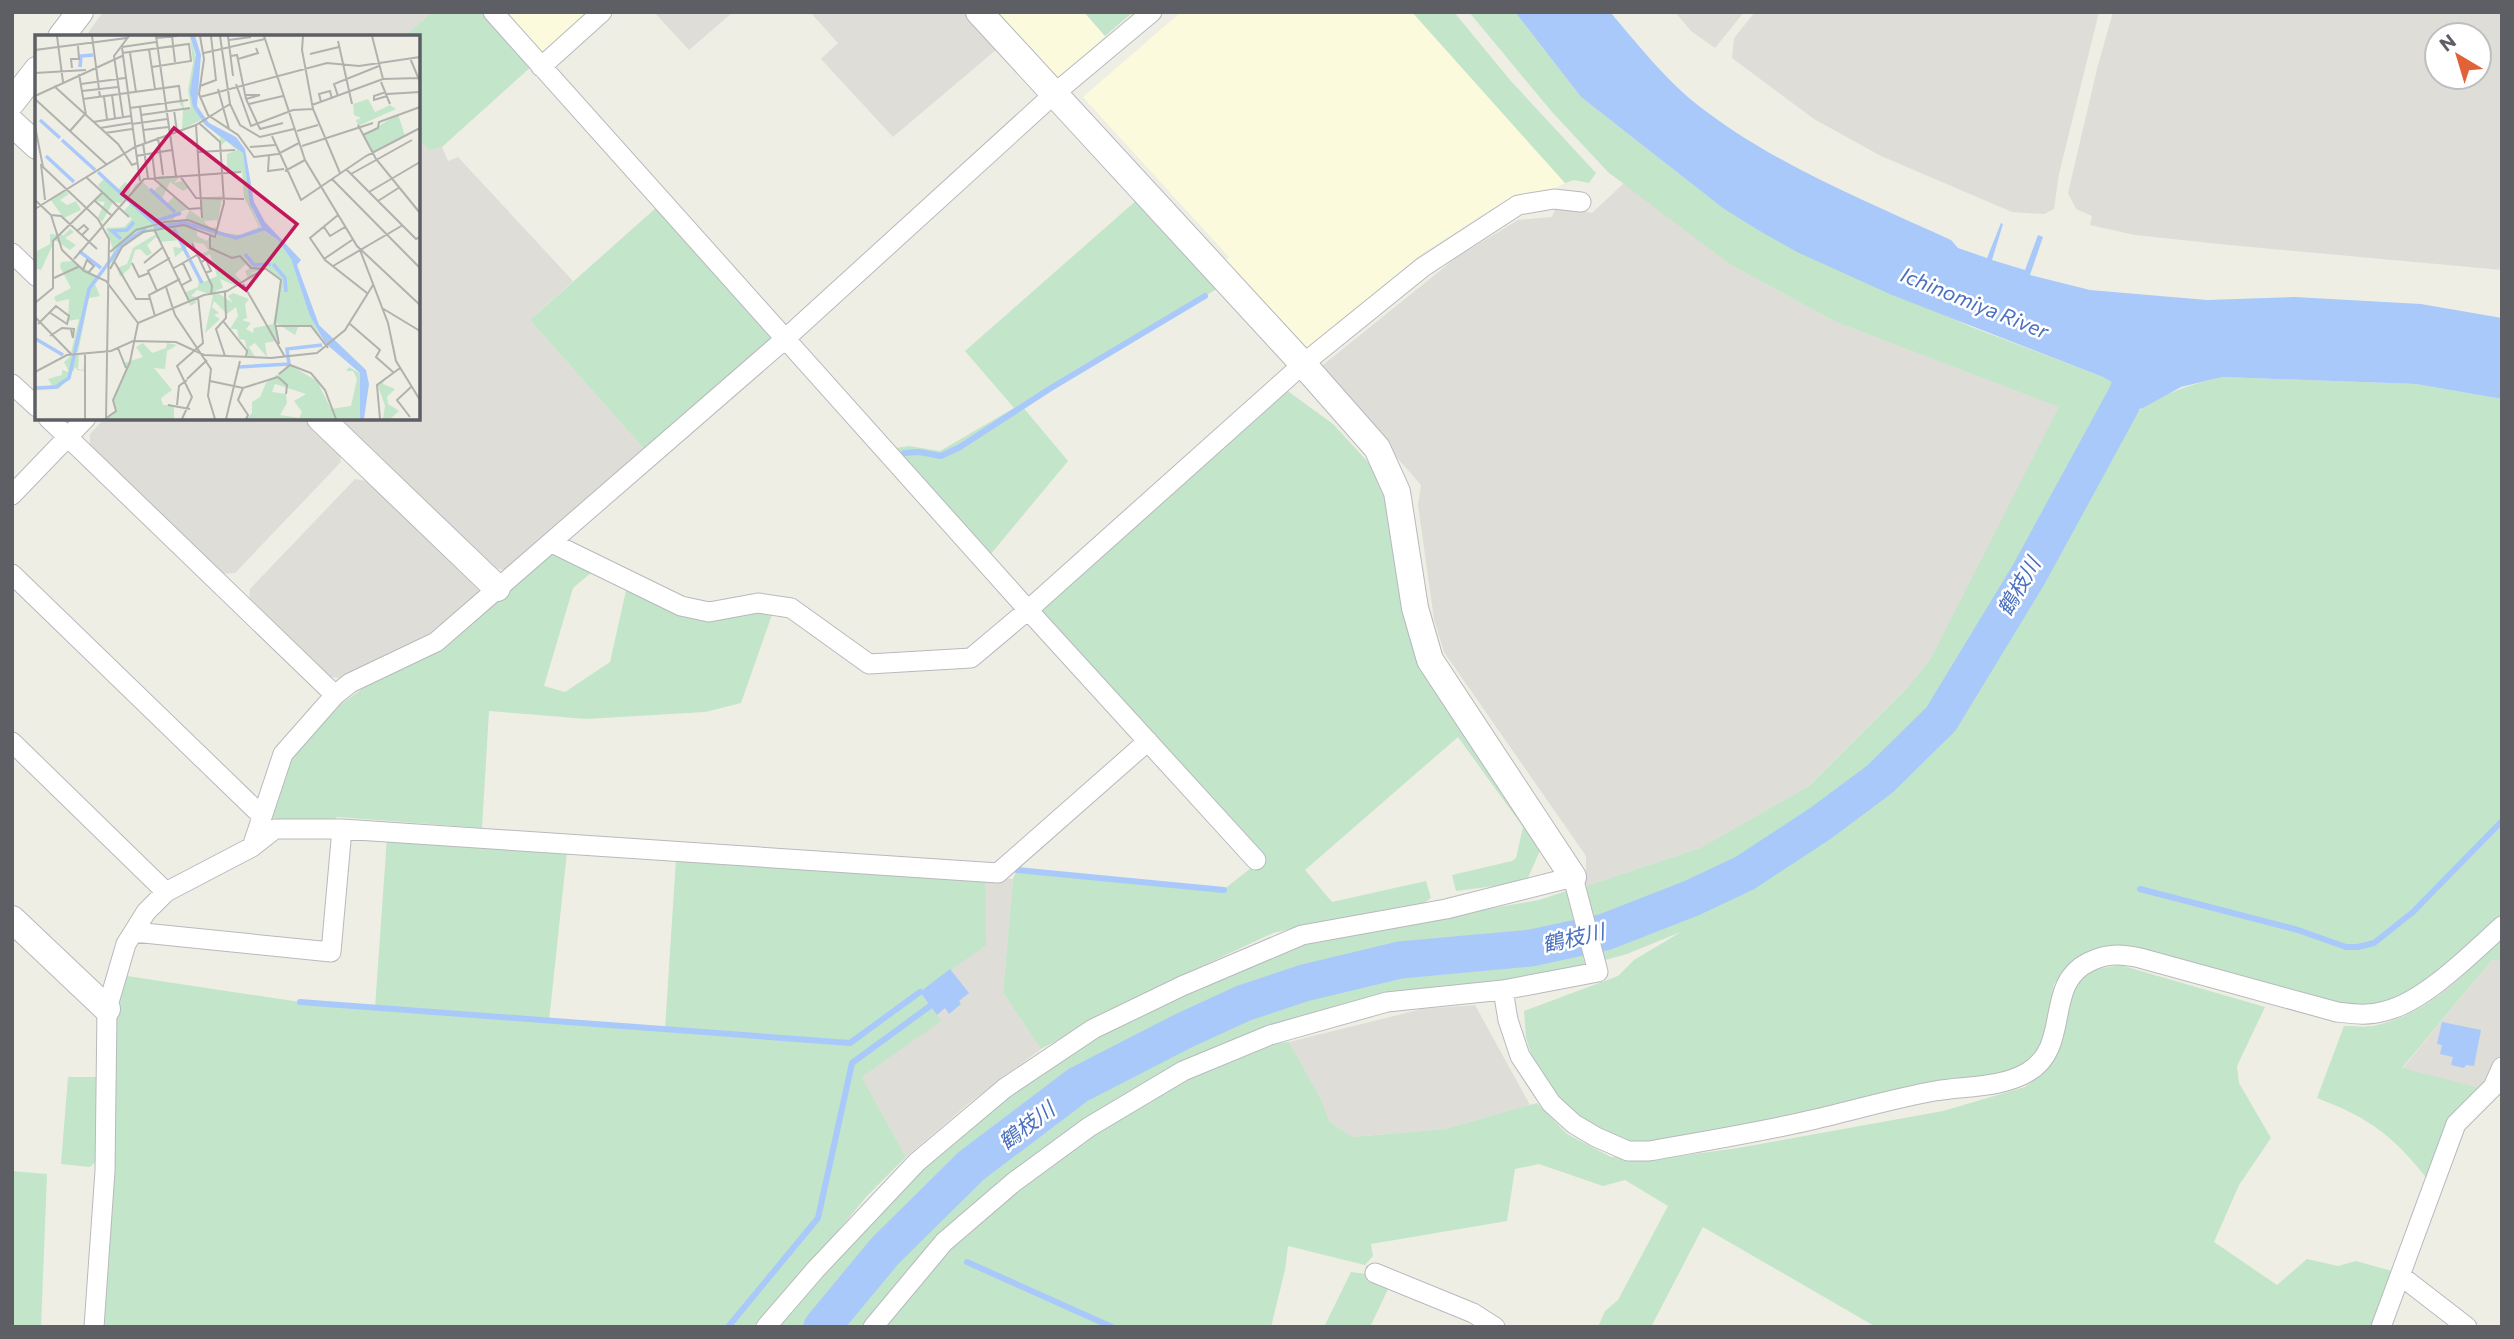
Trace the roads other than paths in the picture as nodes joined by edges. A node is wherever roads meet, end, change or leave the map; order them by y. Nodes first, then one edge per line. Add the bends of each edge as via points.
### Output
1 (80, 12) edge
2 (493, 12) edge
3 (602, 12) edge
4 (979, 12) edge
5 (1153, 12) edge
6 (63, 35) edge
7 (541, 67) junction
8 (35, 73) edge
9 (1054, 94) junction
10 (12, 102) edge
11 (12, 123) edge
12 (35, 144) edge
13 (1581, 202) dead end
14 (12, 253) edge
15 (35, 275) edge
16 (785, 339) junction
17 (1303, 365) junction
18 (12, 384) edge
19 (35, 405) edge
20 (50, 420) edge
21 (84, 420) edge
22 (322, 420) edge
23 (68, 437) junction
24 (12, 495) edge
25 (551, 543) junction
26 (12, 575) edge
27 (497, 588) junction
28 (1028, 610) junction
29 (335, 695) junction
30 (1148, 741) junction
31 (12, 743) edge
32 (262, 816) junction
33 (342, 829) junction
34 (252, 847) junction
35 (1256, 860) dead end
36 (1574, 883) junction
37 (166, 892) junction
38 (12, 919) edge
39 (2502, 926) edge
40 (134, 932) junction
41 (1503, 990) junction
42 (107, 1009) junction
43 (2502, 1067) edge
44 (1375, 1273) dead end
45 (2401, 1276) junction
46 (94, 1327) edge
47 (766, 1327) edge
48 (873, 1327) edge
49 (1495, 1327) edge
50 (2381, 1327) edge
51 (2467, 1327) edge

1 - 6 street
2 - 7 street
3 - 7 street
4 - 9 street
5 - 9 street
7 - 16 street
8 - 10 street
9 - 16 street
9 - 17 street
11 - 12 street
13 - 17 street via 1554,199 1518,205 1423,267
14 - 15 street
16 - 25 street
16 - 28 street
17 - 28 street
17 - 36 street via 1377,448 1397,492 1415,608 1430,660
18 - 19 street
20 - 23 street
21 - 23 street
22 - 27 street
23 - 24 street
23 - 29 street
25 - 27 street
25 - 28 street via 681,606 709,612 758,603 791,608 869,664 971,658
26 - 32 street
27 - 29 street via 436,642 350,683
28 - 30 street
29 - 32 street via 283,754
30 - 33 street via 998,873
30 - 35 street
31 - 37 street
32 - 34 street
33 - 34 street via 275,829
33 - 40 street via 331,952
34 - 37 street
36 - 41 street via 1598,972
36 - 47 street via 1302,934 1093,1029 1005,1088 917,1162
37 - 40 street
38 - 42 street
39 - 41 street via 2411,1002 2361,1015 2131,956 2102,956 2071,974 2054,1040 2046,1058 2028,1073 1649,1151 1628,1151 1596,1137 1551,1103 1520,1056
40 - 42 street via 126,944
41 - 48 street via 1387,1002 1270,1035 1182,1072 1088,1127 1014,1182 944,1242
42 - 46 street via 105,1171
43 - 45 street via 2493,1087 2456,1124
44 - 49 street via 1473,1313
45 - 50 street
45 - 51 street

